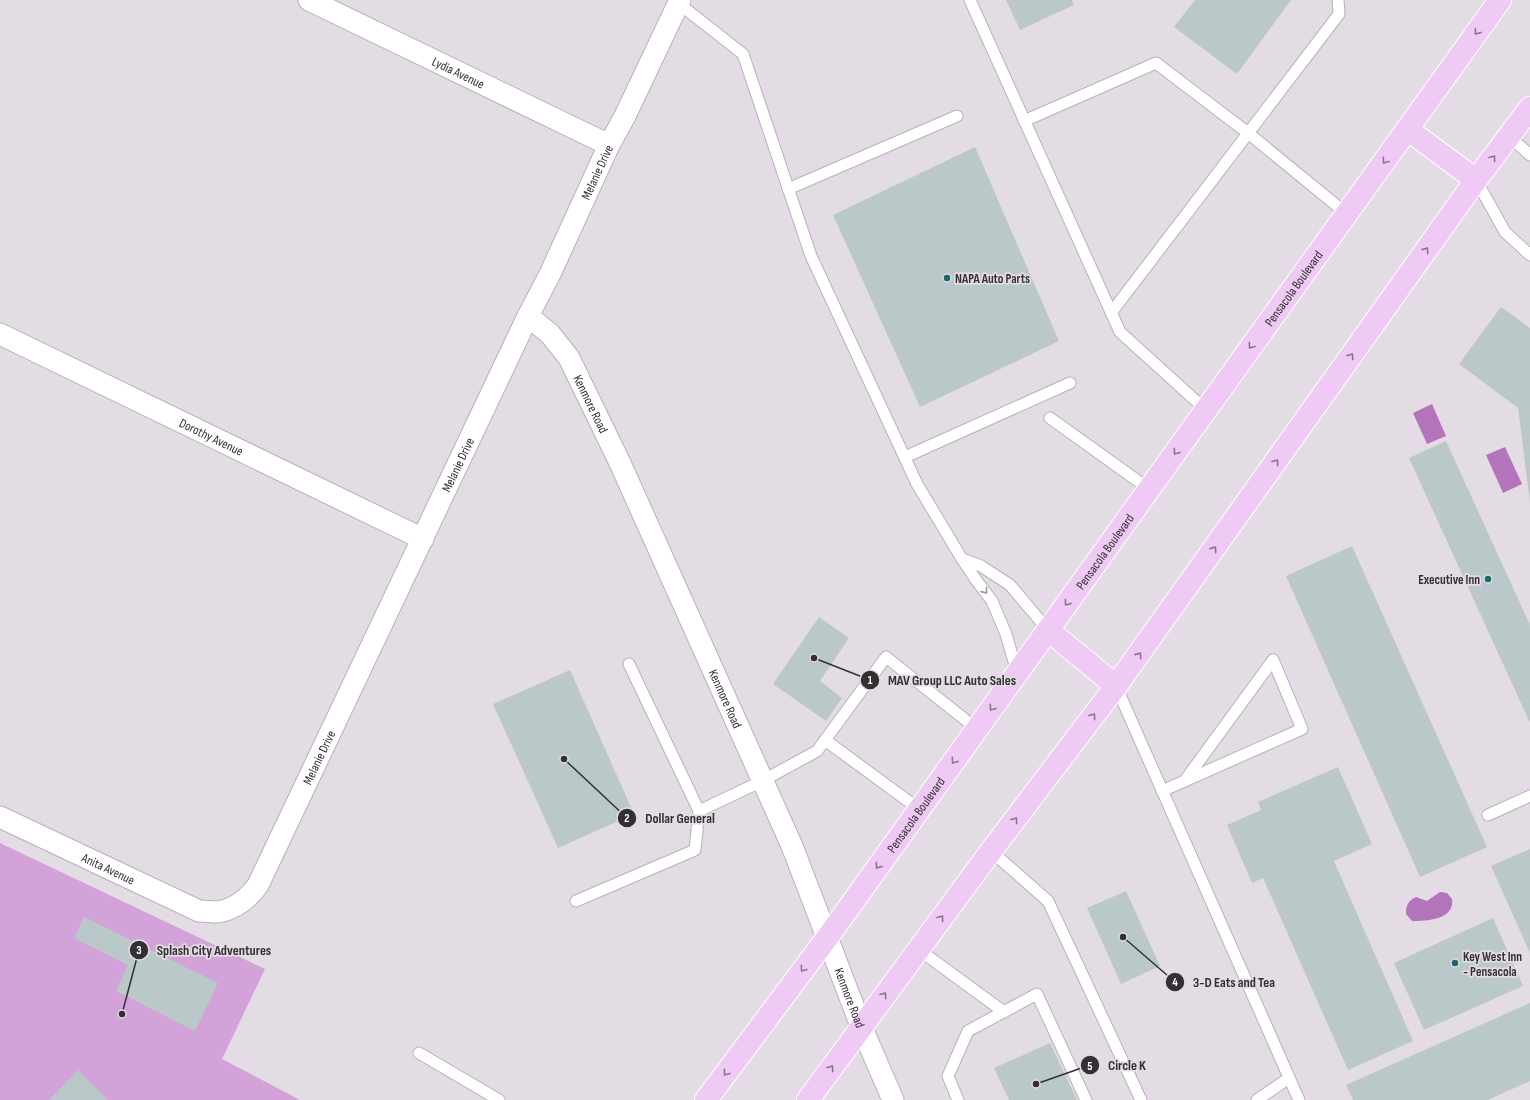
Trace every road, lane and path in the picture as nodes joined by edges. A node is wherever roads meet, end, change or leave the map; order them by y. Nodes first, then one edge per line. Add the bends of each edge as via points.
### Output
1 (309, 0) edge
2 (970, 0) edge
3 (1338, 0) edge
4 (1500, 0) edge
5 (679, 2) edge
6 (1530, 108) edge
7 (957, 116) dead end
8 (1024, 121) junction
9 (1408, 129) junction
10 (1248, 133) junction
11 (1509, 136) junction
12 (609, 145) junction
13 (1530, 155) edge
14 (1476, 180) junction
15 (788, 189) junction
16 (1347, 214) junction
17 (1530, 255) edge
18 (1111, 313) junction
19 (528, 316) junction
20 (0, 334) edge
21 (1070, 383) dead end
22 (1206, 410) junction
23 (1050, 418) dead end
24 (905, 457) junction
25 (1149, 489) junction
26 (423, 539) junction
27 (962, 559) junction
28 (1048, 630) junction
29 (629, 664) dead end
30 (1017, 672) junction
31 (1116, 686) junction
32 (977, 729) junction
33 (825, 740) junction
34 (762, 781) junction
35 (1185, 781) junction
36 (1162, 791) junction
37 (1530, 796) edge
38 (919, 809) junction
39 (699, 811) junction
40 (1488, 815) dead end
41 (0, 817) edge
42 (991, 851) junction
43 (576, 901) dead end
44 (218, 912) joint
45 (827, 938) junction
46 (918, 949) junction
47 (1004, 1012) junction
48 (861, 1026) junction
49 (419, 1053) dead end
50 (1289, 1078) junction
51 (499, 1100) edge
52 (706, 1100) edge
53 (808, 1100) edge
54 (893, 1100) edge
55 (958, 1100) edge
56 (1086, 1100) edge
57 (1141, 1100) edge
58 (1257, 1100) edge
59 (1298, 1100) edge

1 - 12 street, Lydia Avenue
2 - 8 lane
3 - 10 lane via 1339,14
4 -> 9 main road, Pensacola Boulevard
5 - 12 street, Melanie Drive
5 - 15 lane via 743,54
6 - 11 main road
7 - 15 lane
8 - 10 lane via 1156,63
8 - 18 lane
9 - 14 main road
9 -> 16 main road, Pensacola Boulevard
10 - 16 lane
10 - 18 lane
11 - 13 lane
14 -> 11 main road
12 - 19 street, Melanie Drive
14 - 17 lane via 1505,232
31 -> 14 main road
15 - 24 lane via 811,256
16 -> 22 main road, Pensacola Boulevard
18 - 22 lane via 1120,332
19 - 26 street, Melanie Drive
19 - 34 street, Kenmore Road via 550,334 569,358 620,463
20 - 26 street, Dorothy Avenue
21 - 24 lane
22 -> 25 main road, Pensacola Boulevard
23 - 25 lane
24 - 27 lane
25 -> 28 main road, Pensacola Boulevard
26 - 44 street, Melanie Drive via 258,885 253,893 237,905
27 - 28 lane via 981,566 1010,585
27 -> 30 lane via 992,601 1006,634
28 - 30 main road, Pensacola Boulevard
28 - 31 main road
29 - 39 lane
30 -> 32 main road, Pensacola Boulevard
31 - 36 lane
42 -> 31 main road
32 - 33 lane via 886,657
32 -> 38 main road, Pensacola Boulevard
33 - 34 lane via 817,751
33 - 38 lane
34 - 39 lane
34 - 45 street, Kenmore Road via 792,846
35 - 35 lane via 1302,729 1273,660 1236,711
35 - 36 lane
36 - 50 lane
37 - 40 lane
38 -> 45 main road, Pensacola Boulevard
39 - 43 lane via 695,850
41 - 44 street, Anita Avenue via 198,911
46 -> 42 main road
42 - 57 lane via 1048,901
45 - 48 street, Kenmore Road
45 -> 52 main road, Pensacola Boulevard
46 - 47 lane
48 -> 46 main road
47 - 55 lane via 968,1031 948,1076
47 - 56 lane via 1037,994
53 -> 48 main road
48 - 54 street, Kenmore Road
49 - 51 lane
50 - 58 lane
50 - 59 lane

